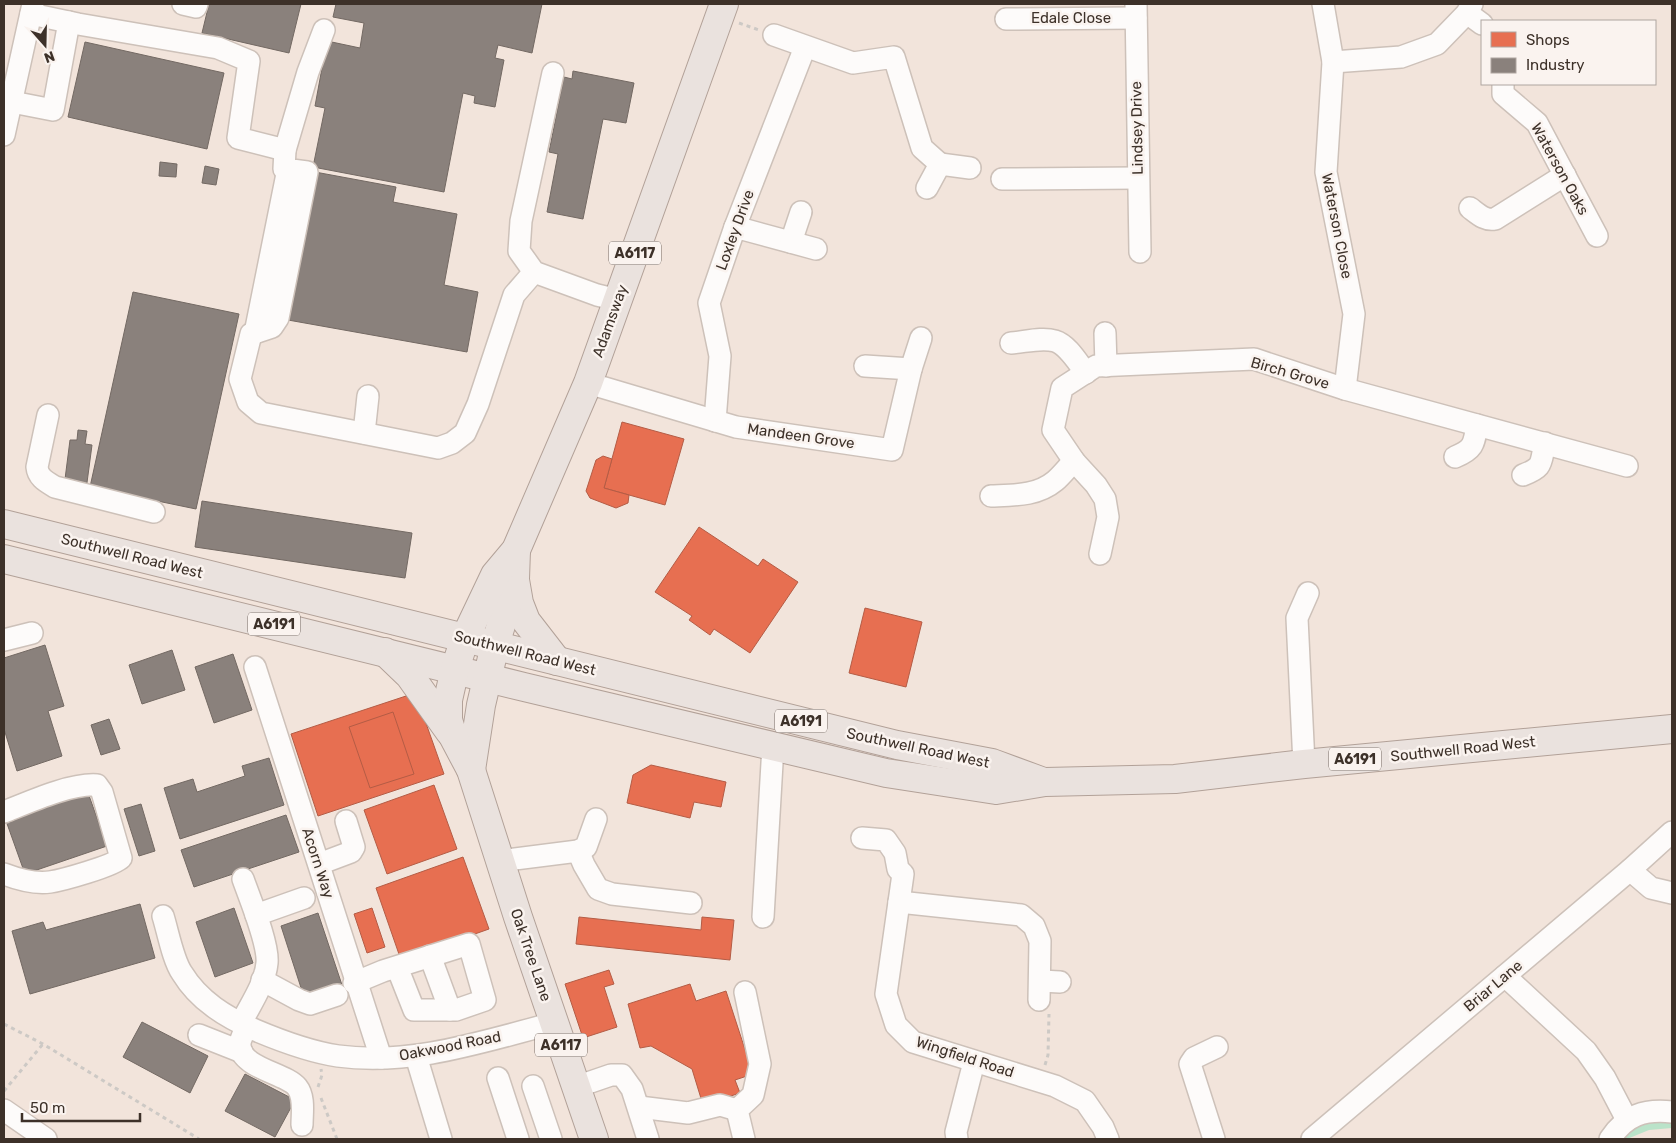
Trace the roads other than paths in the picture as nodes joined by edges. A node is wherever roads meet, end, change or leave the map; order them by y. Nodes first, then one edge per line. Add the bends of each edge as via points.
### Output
1 (183, 4) edge
2 (197, 4) edge
3 (1322, 4) edge
4 (32, 9) edge
5 (722, 10) edge
6 (1136, 11) edge
7 (1474, 14) edge
8 (1006, 19) dead end
9 (69, 22) junction
10 (324, 30) dead end
11 (774, 35) road end
12 (805, 47) junction
13 (1334, 62) junction
14 (553, 73) dead end
15 (1503, 85) edge
16 (12, 102) junction
17 (4, 135) edge
18 (286, 159) junction
19 (940, 164) junction
20 (970, 168) dead end
21 (1565, 175) junction
22 (1138, 178) junction
23 (1002, 179) dead end
24 (927, 188) dead end
25 (1470, 208) dead end
26 (801, 212) dead end
27 (735, 227) junction
28 (1597, 236) dead end
29 (791, 242) junction
30 (816, 249) dead end
31 (1140, 252) dead end
32 (534, 272) junction
33 (618, 300) junction
34 (1104, 333) dead end
35 (921, 338) dead end
36 (1011, 344) dead end
37 (866, 366) dead end
38 (1106, 366) junction
39 (911, 369) junction
40 (1086, 373) junction
41 (588, 383) junction
42 (1346, 389) junction
43 (368, 396) dead end
44 (48, 415) dead end
45 (715, 422) junction
46 (1477, 425) junction
47 (364, 433) junction
48 (1545, 443) junction
49 (1455, 457) dead end
50 (1074, 461) junction
51 (1627, 466) dead end
52 (1523, 475) dead end
53 (992, 496) dead end
54 (154, 512) dead end
55 (4, 524) edge
56 (516, 550) junction
57 (1100, 554) dead end
58 (4, 559) edge
59 (515, 580) junction
60 (1308, 593) dead end
61 (32, 632) dead end
62 (4, 640) edge
63 (385, 652) junction
64 (460, 653) junction
65 (557, 660) junction
66 (491, 661) junction
67 (255, 667) dead end
68 (1672, 729) edge
69 (453, 736) junction
70 (774, 746) junction
71 (1304, 764) junction
72 (471, 770) junction
73 (1045, 782) junction
74 (4, 812) edge
75 (596, 818) dead end
76 (346, 820) dead end
77 (862, 838) dead end
78 (1668, 840) edge
79 (578, 851) junction
80 (500, 861) junction
81 (318, 864) junction
82 (1630, 870) junction
83 (4, 874) edge
84 (243, 878) dead end
85 (1672, 893) edge
86 (304, 898) dead end
87 (900, 902) junction
88 (691, 903) dead end
89 (256, 915) junction
90 (163, 916) dead end
91 (763, 917) dead end
92 (430, 956) junction
93 (397, 967) junction
94 (1506, 976) junction
95 (262, 980) junction
96 (349, 987) junction
97 (1047, 988) road end
98 (745, 992) dead end
99 (450, 1010) junction
100 (554, 1023) junction
101 (244, 1025) junction
102 (198, 1035) dead end
103 (1217, 1047) dead end
104 (242, 1052) junction
105 (416, 1056) junction
106 (381, 1058) junction
107 (974, 1062) junction
108 (498, 1078) dead end
109 (533, 1086) dead end
110 (576, 1088) junction
111 (638, 1107) junction
112 (4, 1110) edge
113 (737, 1110) junction
114 (1672, 1112) edge
115 (1627, 1120) junction
116 (302, 1125) dead end
117 (740, 1138) edge
118 (46, 1139) edge
119 (441, 1139) edge
120 (518, 1139) edge
121 (551, 1139) edge
122 (594, 1139) edge
123 (648, 1139) edge
124 (957, 1139) edge
125 (1108, 1139) edge
126 (1214, 1139) edge
127 (1312, 1139) edge
128 (1610, 1139) edge

1 - 2 street via 196,7
3 - 13 street, Waterson Close
4 - 9 street
4 - 16 street
5 - 33 main road, Adamsway / A6117
6 - 8 street, Edale Close
6 - 22 street, Lindsey Drive
7 - 13 street via 1437,44 1400,57
9 - 16 street via 53,110
9 - 18 street via 218,48 249,61 238,138
10 - 18 street via 308,72
11 - 12 street
12 - 19 street via 853,63 894,57 922,148
12 - 27 street, Loxley Drive
13 - 42 street, Waterson Close via 1326,172 1354,314
14 - 32 street via 521,221 519,251
15 - 21 street, Waterson Oaks via 1503,94 1537,123
16 - 17 street
18 - 47 street via 307,172 286,280 278,318 272,327 251,334 240,379 248,402 262,413
19 - 20 street
19 - 24 street
21 - 25 street via 1495,219 1484,218
21 - 28 street, Waterson Oaks
22 - 23 street
22 - 31 street, Lindsey Drive
26 - 29 street
27 - 29 street
27 - 45 street, Loxley Drive via 709,303 720,356
29 - 30 street
32 - 33 street
32 - 47 street via 514,295 478,404 465,433 438,448
33 - 41 main road, Adamsway / A6117
34 - 38 street
35 - 39 street
36 - 40 street via 1056,341
37 - 39 street
38 - 40 street, Birch Grove via 1096,366
38 - 42 street, Birch Grove via 1254,359
39 - 45 street, Mandeen Grove via 892,450
40 - 50 street, Birch Grove via 1062,388 1053,430
41 - 45 street, Mandeen Grove
41 - 56 main road, Adamsway / A6117
42 - 46 street, Birch Grove
43 - 47 street
44 - 54 street via 37,467 46,482
46 - 48 street, Birch Grove
46 - 49 street via 1474,444 1467,452
48 - 51 street, Birch Grove
48 - 52 street via 1537,469
50 - 53 street via 1043,489 1028,494
50 - 57 street, Birch Grove via 1105,499 1108,517
55 - 64 main road, Southwell Road West / A6191 via 291,596
56 - 59 main road, Adamsway / A6117
56 - 64 main road, Adamsway / A6117 via 495,575
58 - 63 main road, A6191
59 - 65 main road via 526,621
59 - 66 main road, Adamsway / A6117
60 - 71 street via 1298,618
61 - 62 street
63 - 64 main road, A6191
63 - 69 main road via 410,676
64 - 66 main road via 471,648
64 - 69 main road, Oak Tree Lane / A6117 via 447,707
65 - 66 main road, Southwell Road West / A6191
65 - 73 main road, Southwell Road West / A6191 via 897,745 992,763
66 - 70 main road, Southwell Road West / A6191 via 637,713
66 - 72 main road, Oak Tree Lane / A6117
67 - 81 street, Acorn Way
68 - 71 main road, Southwell Road West / A6191
69 - 72 main road, Oak Tree Lane / A6117
70 - 73 main road, Southwell Road West / A6191 via 886,773 996,790
70 - 91 street
71 - 73 main road, Southwell Road West / A6191 via 1175,779
72 - 80 main road, Oak Tree Lane / A6117
74 - 83 street via 42,797 97,785 102,792 121,858 110,865 50,882 22,880
75 - 79 street via 586,847
76 - 81 street via 354,847 351,852
77 - 87 street, Wingfield Road via 886,840 895,853 898,869 903,874
78 - 82 street, Briar Lane
79 - 80 street
79 - 88 street via 598,889 612,894
80 - 100 main road, Oak Tree Lane / A6117
81 - 96 street, Acorn Way
82 - 85 street via 1651,888
82 - 94 street, Briar Lane
84 - 89 street
86 - 89 street
87 - 97 street via 1021,916 1034,926 1040,941
87 - 107 street, Wingfield Road via 886,994 896,1025 912,1042
89 - 95 street via 266,946 267,964
90 - 101 street, Oakwood Road via 180,971 207,1003
92 - 93 street
92 - 99 street
92 - 99 street via 469,944 486,1000
93 - 96 street
93 - 99 street via 414,1010
94 - 115 street via 1586,1051 1605,1078
94 - 127 street, Briar Lane
95 - 96 street via 310,1004
95 - 101 street
96 - 106 street, Acorn Way
98 - 113 street via 760,1064 753,1095
100 - 105 street, Oakwood Road
100 - 110 main road, Oak Tree Lane / A6117
101 - 104 street via 240,1043
101 - 106 street, Oakwood Road via 320,1052
102 - 104 street
103 - 126 street via 1194,1058 1190,1064
104 - 116 street via 250,1062 298,1088 303,1099
105 - 106 street, Oakwood Road
105 - 119 street
107 - 124 street
107 - 125 street, Wingfield Road via 1054,1086 1084,1101
108 - 120 street
109 - 121 street
110 - 111 street via 622,1074
110 - 122 main road, Oak Tree Lane / A6117
111 - 113 street via 688,1113 720,1105
111 - 123 street
112 - 118 street
113 - 117 street
114 - 115 street via 1640,1113
115 - 128 street

